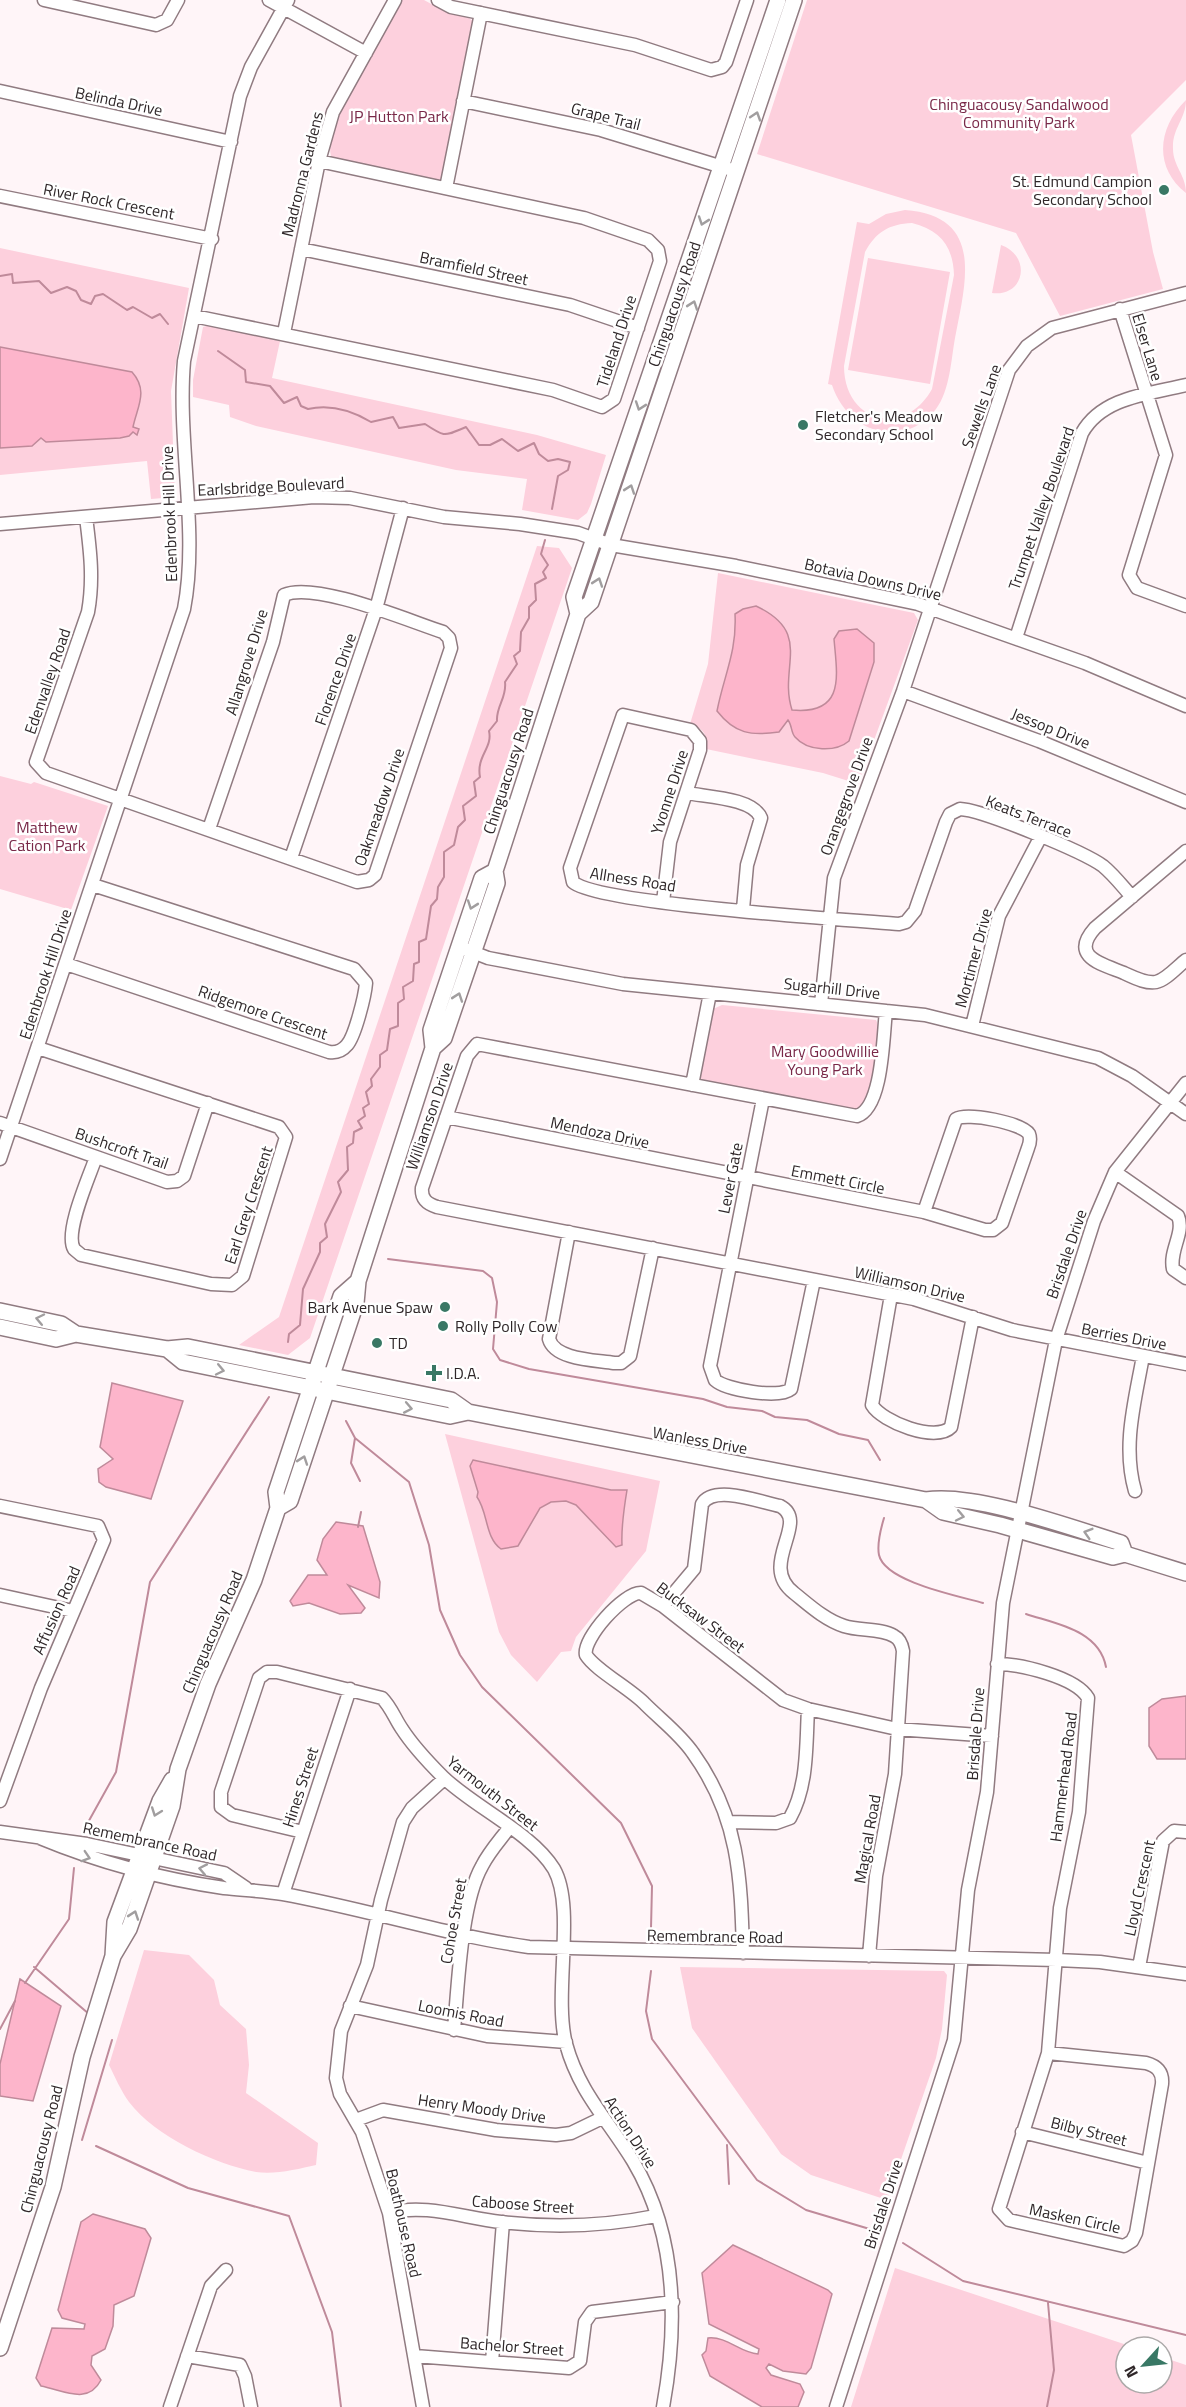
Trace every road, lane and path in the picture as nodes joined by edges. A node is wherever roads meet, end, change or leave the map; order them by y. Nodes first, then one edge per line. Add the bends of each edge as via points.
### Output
1 (44, 0) edge
2 (178, 0) edge
3 (269, 0) edge
4 (395, 0) edge
5 (438, 0) edge
6 (747, 0) edge
7 (778, 0) edge
8 (794, 0) edge
9 (286, 4) edge
10 (480, 13) junction
11 (366, 53) junction
12 (0, 90) edge
13 (463, 101) junction
14 (231, 142) junction
15 (319, 161) junction
16 (722, 166) junction
17 (738, 172) junction
18 (446, 188) junction
19 (0, 196) edge
20 (212, 238) junction
21 (301, 249) junction
22 (1186, 293) edge
23 (1120, 309) junction
24 (194, 316) junction
25 (638, 328) junction
26 (284, 333) junction
27 (1186, 385) edge
28 (1146, 395) junction
29 (186, 507) junction
30 (403, 508) junction
31 (86, 516) junction
32 (0, 524) edge
33 (595, 539) junction
34 (611, 544) junction
35 (1186, 606) edge
36 (930, 607) junction
37 (376, 609) junction
38 (578, 614) junction
39 (1016, 638) junction
40 (903, 690) junction
41 (1186, 706) edge
42 (623, 715) joint
43 (687, 793) junction
44 (121, 799) junction
45 (1186, 802) edge
46 (209, 829) junction
47 (1041, 836) junction
48 (1186, 851) edge
49 (291, 858) junction
50 (495, 871) junction
51 (93, 885) junction
52 (1132, 897) junction
53 (663, 902) junction
54 (743, 909) junction
55 (829, 918) junction
56 (458, 947) junction
57 (473, 952) junction
58 (1186, 960) edge
59 (66, 964) junction
60 (710, 993) junction
61 (821, 1004) junction
62 (886, 1011) junction
63 (972, 1026) junction
64 (38, 1048) junction
65 (433, 1048) junction
66 (1186, 1083) edge
67 (692, 1085) junction
68 (763, 1099) junction
69 (208, 1103) junction
70 (1170, 1103) junction
71 (1186, 1114) edge
72 (446, 1117) junction
73 (6, 1125) edge
74 (96, 1157) junction
75 (0, 1159) edge
76 (1115, 1172) junction
77 (746, 1178) junction
78 (924, 1212) junction
79 (569, 1232) junction
80 (652, 1248) junction
81 (730, 1263) junction
82 (1186, 1278) edge
83 (814, 1280) junction
84 (358, 1281) junction
85 (891, 1295) junction
86 (0, 1311) edge
87 (973, 1317) junction
88 (0, 1327) edge
89 (76, 1334) junction
90 (1056, 1340) junction
91 (167, 1349) junction
92 (1143, 1356) junction
93 (1186, 1364) edge
94 (316, 1374) junction
95 (332, 1377) junction
96 (311, 1389) junction
97 (326, 1392) junction
98 (468, 1412) junction
99 (1136, 1491) dead end
100 (926, 1500) junction
101 (0, 1506) edge
102 (278, 1508) junction
103 (1020, 1514) junction
104 (1017, 1529) junction
105 (1125, 1554) junction
106 (1186, 1572) edge
107 (0, 1595) edge
108 (663, 1606) junction
109 (73, 1611) junction
110 (997, 1664) junction
111 (350, 1689) junction
112 (808, 1709) junction
113 (897, 1729) junction
114 (992, 1736) junction
115 (444, 1779) junction
116 (0, 1801) edge
117 (728, 1822) junction
118 (509, 1828) junction
119 (0, 1832) edge
120 (303, 1832) junction
121 (1186, 1832) edge
122 (144, 1864) junction
123 (283, 1894) junction
124 (378, 1916) junction
125 (464, 1936) junction
126 (562, 1948) junction
127 (742, 1953) junction
128 (869, 1956) junction
129 (963, 1958) junction
130 (1057, 1960) junction
131 (1139, 1967) junction
132 (1186, 1974) edge
133 (350, 2006) junction
134 (454, 2030) junction
135 (566, 2042) junction
136 (1048, 2053) junction
137 (602, 2118) junction
138 (356, 2120) junction
139 (1022, 2132) junction
140 (1148, 2163) junction
141 (388, 2213) junction
142 (656, 2217) junction
143 (503, 2222) junction
144 (226, 2270) dead end
145 (673, 2302) junction
146 (0, 2348) edge
147 (187, 2356) junction
148 (415, 2356) junction
149 (492, 2362) junction
150 (170, 2407) edge
151 (250, 2407) edge
152 (423, 2407) edge
153 (663, 2407) edge
154 (836, 2407) edge

1 - 2 street via 156,25 167,20
3 - 9 street
4 - 11 street, Madronna Gardens
5 - 10 street
6 - 10 street via 726,62 711,70 635,45
7 - 16 main road, Chinguacousy Road
17 -> 8 main road, Chinguacousy Road
9 - 11 street
9 - 14 street, Edenbrook Hill Drive via 247,77
10 - 13 street
11 - 15 street, Madronna Gardens via 333,112
12 - 14 street, Belinda Drive
13 - 16 street, Grape Trail via 602,130
13 - 18 street
14 - 20 street, Edenbrook Hill Drive
15 - 18 street, Tideland Drive
15 - 21 street, Madronna Gardens
16 - 17 street, Grape Trail
16 -> 33 main road, Chinguacousy Road
34 -> 17 main road, Chinguacousy Road
18 - 25 street, Tideland Drive via 584,218 648,240 658,250 660,261
19 - 20 street, River Rock Crescent
20 - 24 street, Edenbrook Hill Drive
21 - 25 street, Bramfield Street via 570,305
21 - 26 street, Madronna Gardens
22 - 23 street, Sewells Lane
23 - 28 street, Elser Lane
23 - 36 street, Sewells Lane via 1052,328 1032,341 1013,364
24 - 26 street, Tideland Drive
24 - 29 street, Edenbrook Hill Drive via 181,398
25 - 26 street, Tideland Drive via 614,399 602,407 553,390
27 - 28 street, Trumpet Valley Boulevard
28 - 35 street, Elser Lane via 1166,455 1129,575 1137,588
28 - 39 street, Trumpet Valley Boulevard via 1111,405 1086,426
29 - 30 street, Earlsbridge Boulevard via 350,498
29 - 31 street, Earlsbridge Boulevard
29 - 44 street, Edenbrook Hill Drive via 189,571 184,609
30 - 33 street, Earlsbridge Boulevard via 444,517 578,533
30 - 37 street, Florence Drive
31 - 32 street, Earlsbridge Boulevard
31 - 44 street, Edenvalley Road via 92,564 88,612 36,762 46,773
33 - 34 street, Earlsbridge Boulevard
33 - 38 main road, Chinguacousy Road via 574,597
34 - 36 street, Botavia Downs Drive
38 -> 34 main road, Chinguacousy Road via 591,602
36 - 39 street, Botavia Downs Drive
36 - 40 street, Orangegrove Drive
37 - 46 street, Allangrove Drive via 313,591 284,595 273,642
37 - 49 street, Florence Drive
37 - 49 street, Oakmeadow Drive via 443,632 451,648 375,876 357,882
38 - 50 main road, Chinguacousy Road
39 - 41 street, Botavia Downs Drive
40 - 45 street, Jessop Drive
40 - 55 street, Orangegrove Drive via 837,867
42 - 43 street, Yvonne Drive via 696,733 700,750
42 - 53 street, Allness Road via 570,876 584,889
43 - 53 street, Yvonne Drive via 668,852
43 - 54 street via 745,804 758,811 761,818 747,865
44 - 46 street, Oakmeadow Drive
44 - 51 street, Edenbrook Hill Drive
46 - 49 street, Oakmeadow Drive
47 - 52 street, Keats Terrace via 1104,867
47 - 55 street, Keats Terrace via 967,809 955,810 946,822 912,918 899,924
47 - 63 street, Mortimer Drive via 999,916
48 - 52 street
50 -> 56 main road, Chinguacousy Road via 482,878
50 - 57 main road, Chinguacousy Road via 497,883
51 - 59 street, Edenbrook Hill Drive
51 - 59 street, Ridgemore Crescent via 354,969 366,983 348,1045 337,1053 329,1052
52 - 58 street via 1085,941 1092,960 1155,983
53 - 54 street, Allness Road
54 - 55 street, Allness Road
55 - 61 street, Orangegrove Drive
56 - 57 street, Sugarhill Drive
56 - 65 main road, Chinguacousy Road via 430,1030
57 - 60 street, Sugarhill Drive via 623,984
65 -> 57 main road, Chinguacousy Road via 444,1038
59 - 64 street, Edenbrook Hill Drive
60 - 61 street, Sugarhill Drive
60 - 67 street
61 - 62 street, Sugarhill Drive
62 - 63 street, Sugarhill Drive
62 - 68 street, Williamson Drive via 877,1084 865,1114 849,1116
63 - 70 street, Sugarhill Drive via 1098,1058
64 - 69 street, Earl Grey Crescent
64 - 73 street, Edenbrook Hill Drive
65 - 84 main road, Chinguacousy Road
66 - 70 street, Brisdale Drive
67 - 68 street, Williamson Drive
67 - 72 street, Williamson Drive via 481,1043 467,1056
68 - 77 street, Lever Gate
69 - 74 street, Bushcroft Trail via 188,1166 177,1181 167,1182
69 - 74 street, Earl Grey Crescent via 279,1127 286,1137 243,1276 232,1285 211,1284 81,1255 74,1249 74,1223
70 - 71 street, Sugarhill Drive
70 - 76 street, Brisdale Drive
72 - 77 street, Mendoza Drive
72 - 79 street, Williamson Drive via 422,1188 425,1201 436,1207
73 - 74 street, Bushcroft Trail
73 - 75 street, Edenbrook Hill Drive
76 - 82 street via 1178,1216 1180,1228 1171,1261 1173,1269
76 - 90 street, Brisdale Drive via 1094,1221
77 - 78 street, Emmett Circle
77 - 81 street, Lever Gate
78 - 78 street, Emmett Circle via 985,1230 997,1228 1029,1148 1028,1134 1019,1126 967,1114 956,1119
79 - 80 street, Williamson Drive
79 - 80 street via 549,1339 553,1349 561,1353 615,1364 630,1356
80 - 81 street, Williamson Drive
81 - 83 street, Williamson Drive
81 - 83 street, Lever Gate via 711,1366 715,1380 734,1387 775,1395 791,1389
83 - 85 street, Williamson Drive
84 - 94 main road, Chinguacousy Road via 341,1296
84 - 95 main road, Chinguacousy Road via 356,1303
85 - 87 street, Williamson Drive
85 - 87 street via 872,1405 885,1418 906,1427 940,1434 951,1427
89 -> 86 main road, Wanless Drive via 61,1324
87 - 90 street, Williamson Drive
88 - 89 main road, Wanless Drive via 56,1339
89 - 91 main road, Wanless Drive
90 - 92 street, Berries Drive
90 - 103 street, Brisdale Drive
91 - 94 main road, Wanless Drive via 188,1347
91 -> 96 main road, Wanless Drive via 183,1362
92 - 93 street, Berries Drive
92 - 99 street via 1129,1435
94 - 95 main road, Wanless Drive
94 - 96 main road, Chinguacousy Road
95 - 97 main road, Chinguacousy Road
95 - 98 main road, Wanless Drive via 451,1400
96 - 97 main road, Wanless Drive
96 - 102 main road, Chinguacousy Road via 276,1492
97 -> 98 main road, Wanless Drive via 450,1416
102 -> 97 main road, Chinguacousy Road via 290,1500
98 - 100 main road, Wanless Drive
100 - 103 main road, Wanless Drive via 944,1497
100 -> 104 main road, Wanless Drive via 943,1512
101 - 109 street, Affusion Road via 98,1526 101,1530 103,1546
102 - 122 main road, Chinguacousy Road via 254,1580 208,1684 178,1769 172,1806
103 - 104 street, Brisdale Drive
105 -> 103 main road, Wanless Drive via 1121,1543
104 - 105 main road, Wanless Drive via 1113,1557
104 - 110 street, Brisdale Drive via 1003,1603
105 - 106 main road, Wanless Drive
107 - 109 street
108 - 112 street, Bucksaw Street via 783,1700
108 - 113 street, Magical Road via 694,1569 701,1509 708,1496 719,1493 784,1508 790,1521 779,1570 787,1587 827,1618 844,1626 889,1634 902,1645
108 - 117 street, Bucksaw Street via 641,1593 626,1597 586,1641 586,1655 636,1695 692,1751 712,1783
109 - 116 street, Affusion Road
110 - 114 street, Brisdale Drive
110 - 130 street, Hammerhead Road via 1033,1668 1080,1688 1089,1698 1079,1812 1060,1908
111 - 115 street, Yarmouth Street via 382,1698 413,1744
111 - 120 street, Hines Street
111 - 120 street, Yarmouth Street via 277,1672 262,1674 221,1792 225,1812
112 - 113 street, Bucksaw Street
112 - 117 street via 802,1780 790,1818 776,1823
113 - 114 street, Bucksaw Street
113 - 128 street, Magical Road
114 - 129 street, Brisdale Drive via 987,1792 968,1890
115 - 118 street, Yarmouth Street
115 - 124 street, Boathouse Road via 412,1808 403,1822
117 - 127 street, Bucksaw Street via 741,1875
118 - 125 street, Cohoe Street via 478,1872
118 - 126 street, Yarmouth Street via 554,1870 562,1893
119 - 122 street, Remembrance Road via 40,1838 86,1857
120 - 123 street, Hines Street
121 - 131 street, Lloyd Crescent via 1174,1831 1163,1841
122 - 123 street, Remembrance Road via 224,1874 249,1890
122 - 146 main road, Chinguacousy Road via 115,1922 112,1956 82,2057 53,2187
123 - 124 street, Remembrance Road
124 - 125 street, Remembrance Road
124 - 133 street, Boathouse Road via 367,1965
125 - 126 street, Remembrance Road via 529,1947
125 - 134 street, Cohoe Street
126 - 127 street, Remembrance Road
126 - 135 street, Action Drive
127 - 128 street, Remembrance Road
128 - 129 street, Remembrance Road
129 - 130 street, Remembrance Road
129 - 154 street, Brisdale Drive via 958,2014 948,2059
130 - 131 street, Remembrance Road
130 - 136 street, Masken Circle
131 - 132 street, Remembrance Road
133 - 134 street, Loomis Road
133 - 138 street, Boathouse Road via 341,2031 336,2078 340,2094
134 - 135 street, Loomis Road via 507,2039
135 - 137 street, Action Drive via 581,2084
136 - 139 street, Masken Circle
136 - 140 street, Masken Circle via 1146,2063 1158,2069 1163,2078
137 - 138 street, Henry Moody Drive via 571,2133 556,2135 496,2130 383,2110
137 - 142 street, Action Drive via 639,2172
138 - 141 street, Boathouse Road
139 - 140 street, Bilby Street
139 - 140 street, Masken Circle via 999,2209 1010,2220 1031,2226 1119,2247 1128,2244 1136,2233
141 - 143 street, Caboose Street via 413,2208
141 - 148 street, Boathouse Road
142 - 143 street, Caboose Street via 587,2225
142 - 145 street, Action Drive
143 - 149 street
144 - 147 street via 211,2286
145 - 149 street, Bachelor Street via 592,2312 585,2322 580,2361 569,2368
145 - 153 street, Action Drive via 670,2368
147 - 150 street
147 - 151 street via 240,2365
148 - 149 street, Bachelor Street
148 - 152 street, Boathouse Road

